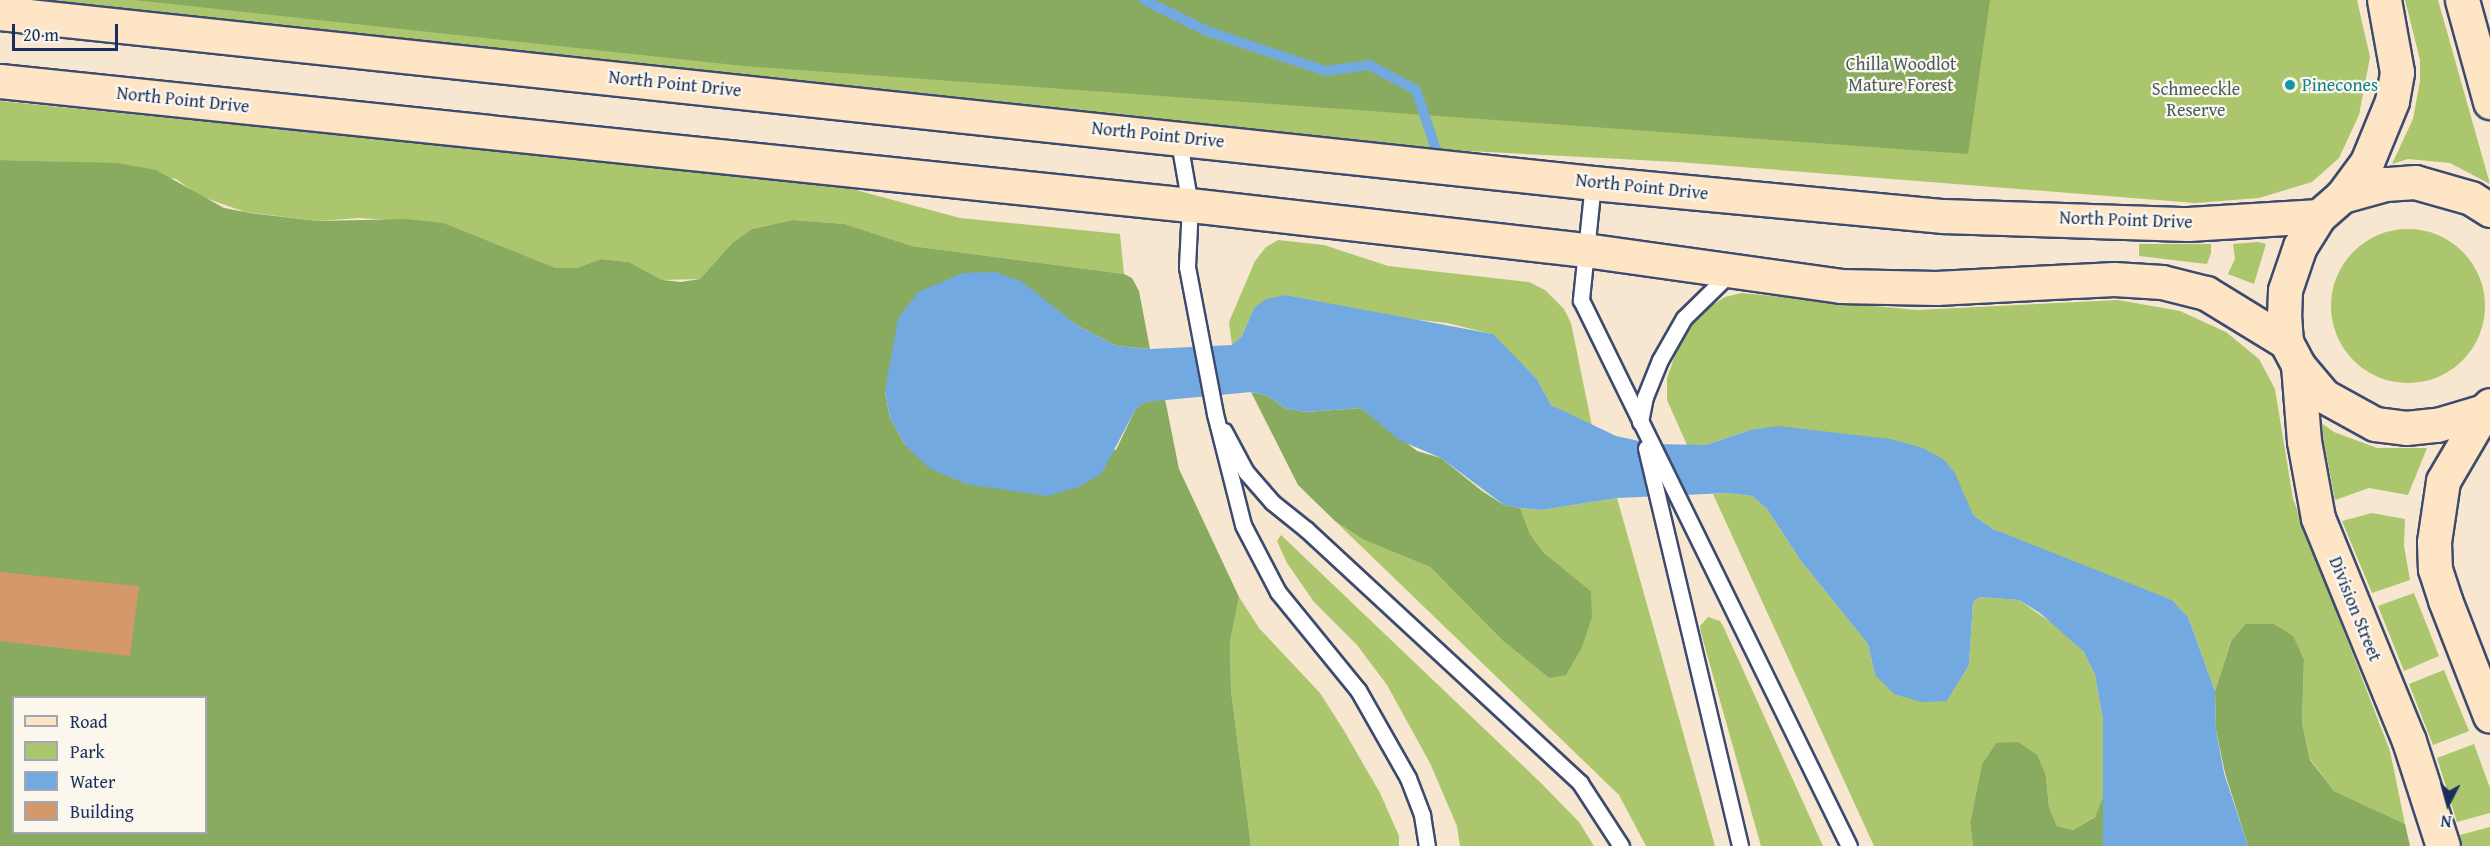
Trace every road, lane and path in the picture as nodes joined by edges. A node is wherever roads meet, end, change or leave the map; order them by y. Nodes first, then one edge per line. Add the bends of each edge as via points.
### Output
1 (2384, 0) edge
2 (2462, 0) edge
3 (0, 13) edge
4 (0, 81) edge
5 (2490, 102) edge
6 (1178, 136) junction
7 (1593, 183) junction
8 (1190, 205) junction
9 (2330, 206) junction
10 (2490, 210) edge
11 (1585, 250) junction
12 (1734, 270) junction
13 (2292, 353) junction
14 (2487, 408) edge
15 (1215, 414) junction
16 (1640, 422) junction
17 (2490, 716) edge
18 (1427, 846) edge
19 (1621, 846) edge
20 (1740, 846) edge
21 (1849, 846) edge
22 (2443, 846) edge

1 - 9 street via 2397,72 2392,102 2367,162
2 - 5 street
3 - 6 street, North Point Drive
4 - 8 street, North Point Drive
6 - 7 street, North Point Drive
6 - 8 lane
7 - 9 street, North Point Drive via 1943,216 2188,224
7 - 11 lane
8 - 11 street, North Point Drive
8 - 15 lane via 1187,267
9 - 10 street, North Point Drive via 2385,184 2415,182 2470,198
9 - 13 street, Division Street via 2300,246 2285,290
11 - 12 street, North Point Drive
11 - 16 lane via 1581,300
12 - 13 street, North Point Drive via 1840,286 1936,288 2114,279 2162,282 2206,293
12 - 16 lane via 1684,318 1652,378
13 - 14 street, North Point Drive via 2324,396 2375,424 2437,426
13 - 22 street, Division Street via 2318,518 2409,741
14 - 17 street via 2443,480 2434,542 2435,569
15 - 18 lane via 1243,525 1260,565 1358,690 1408,778 1422,815
15 - 19 lane via 1246,472 1272,502 1580,783
16 - 20 lane
16 - 21 lane

